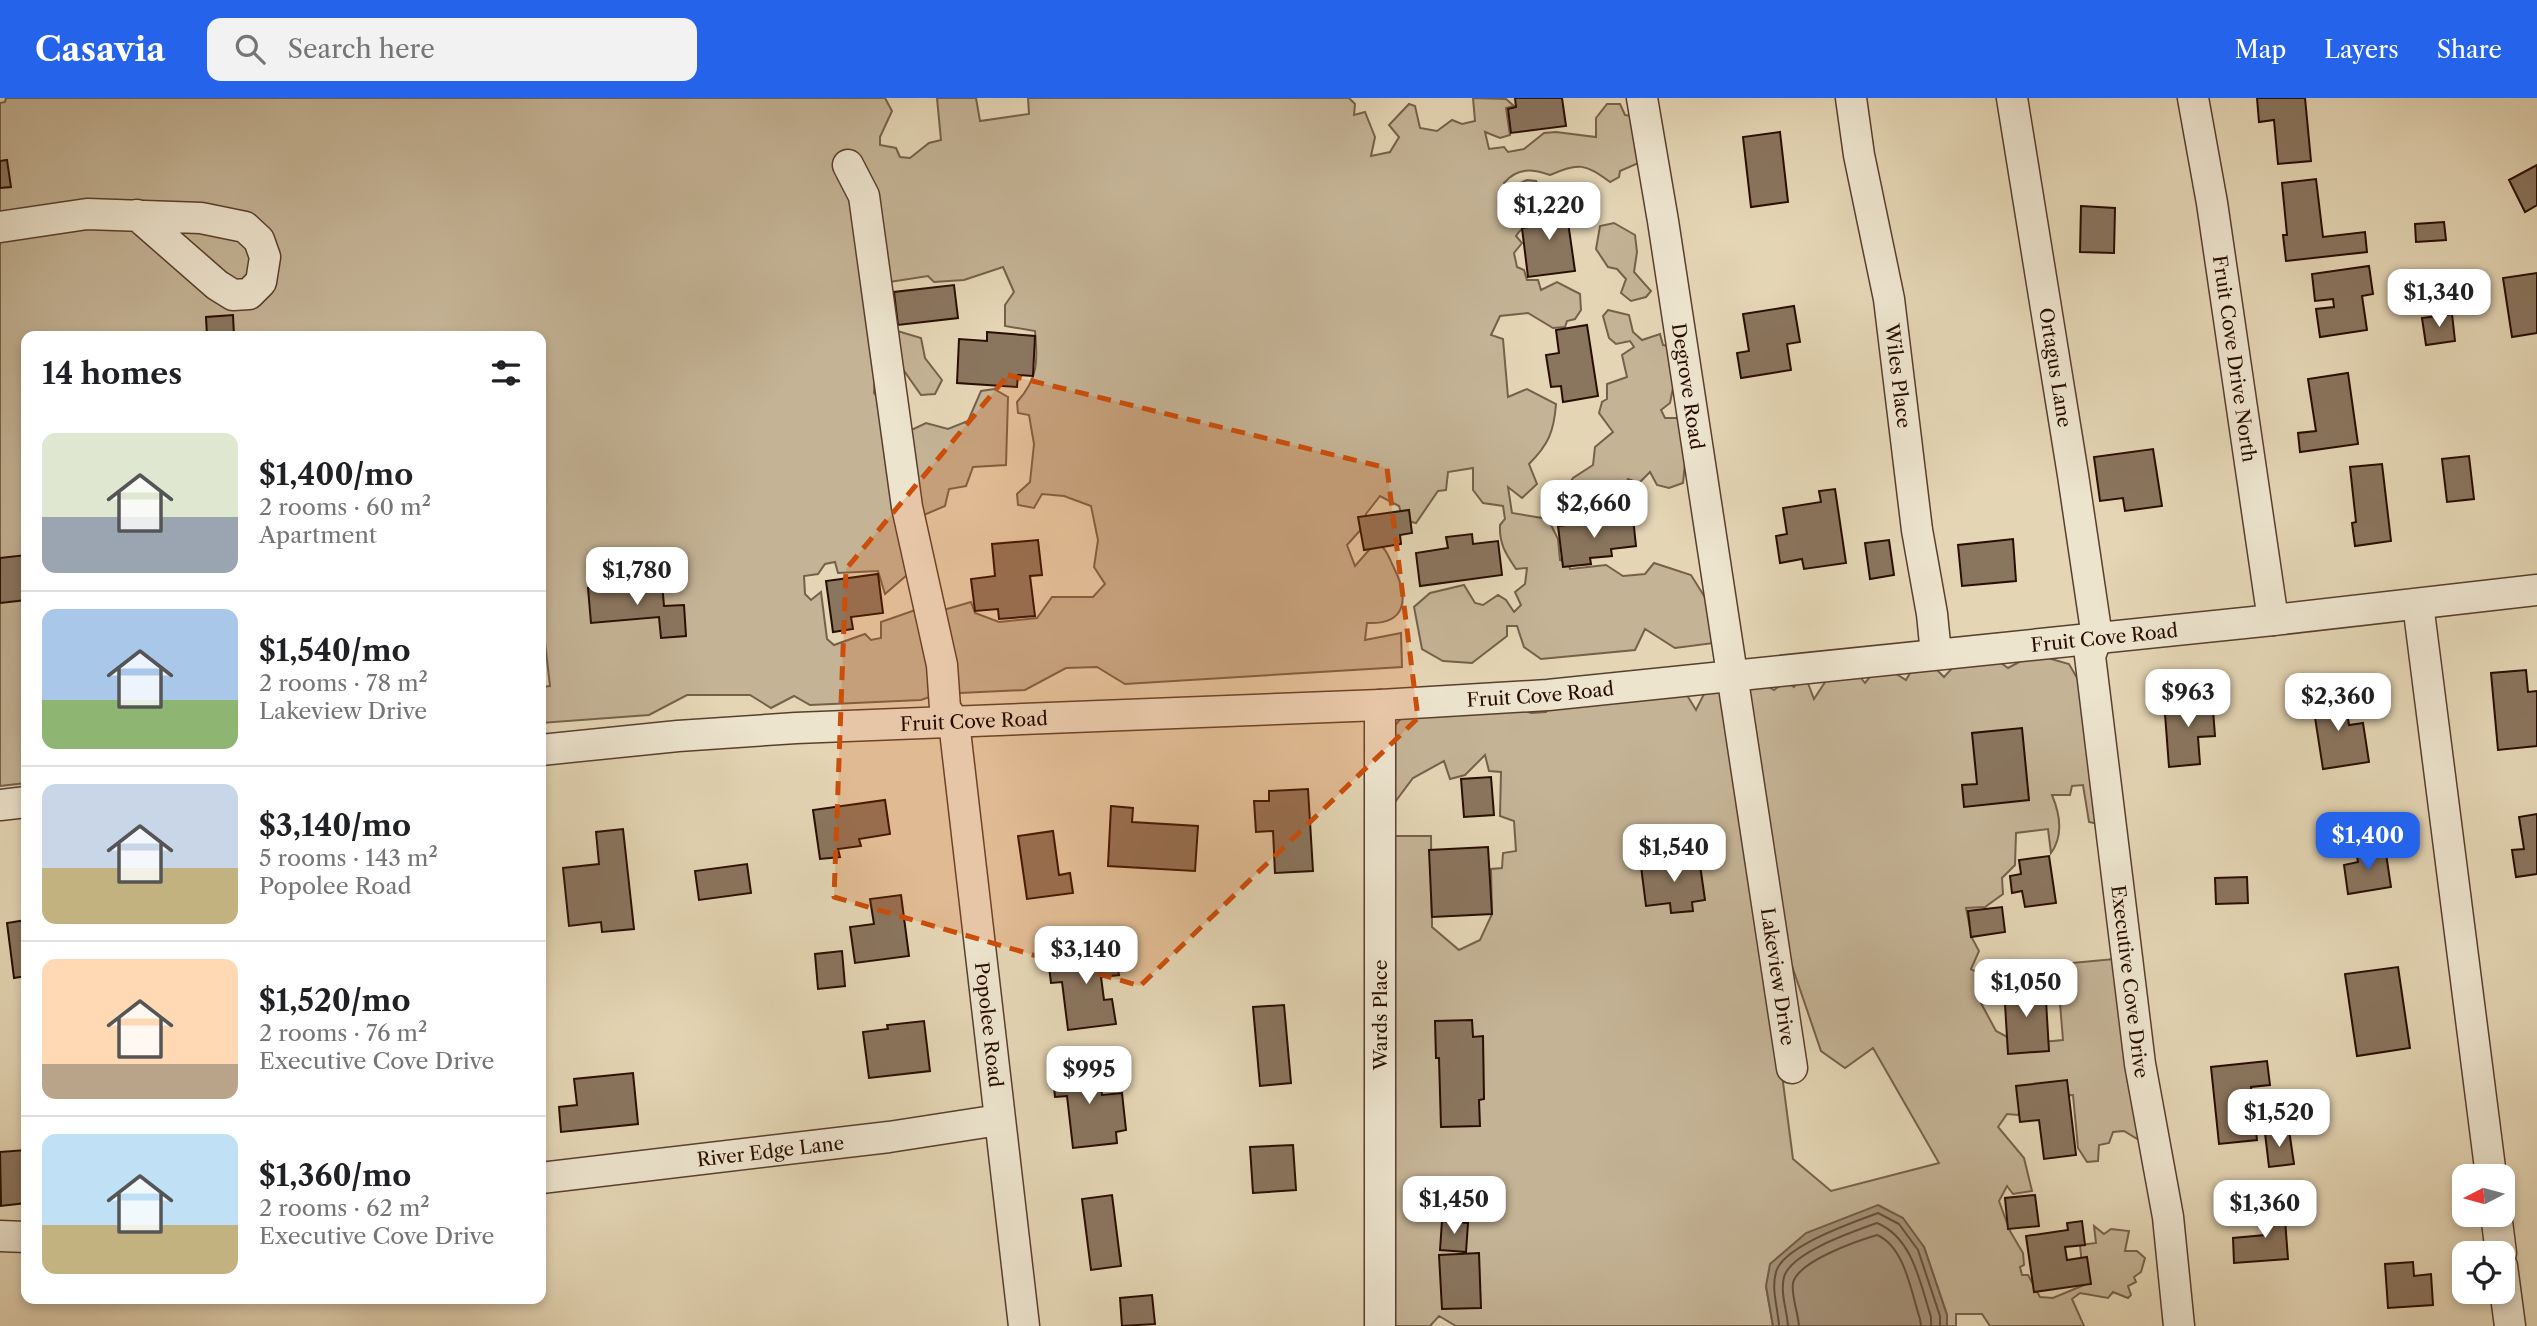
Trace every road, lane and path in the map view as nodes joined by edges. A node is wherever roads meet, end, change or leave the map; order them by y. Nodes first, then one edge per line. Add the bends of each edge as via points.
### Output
1 (1642, 98) edge
2 (1851, 98) edge
3 (2012, 98) edge
4 (2193, 98) edge
5 (848, 165) dead end
6 (137, 215) dead end
7 (0, 227) edge
8 (2537, 590) edge
9 (2418, 604) junction
10 (2273, 620) junction
11 (2097, 637) junction
12 (1936, 654) junction
13 (1733, 676) junction
14 (1380, 705) junction
15 (954, 722) junction
16 (546, 750) edge
17 (21, 803) edge
18 (0, 805) edge
19 (1792, 1068) dead end
20 (999, 1120) junction
21 (2489, 1164) edge
22 (546, 1177) edge
23 (0, 1236) edge
24 (21, 1237) edge
25 (2507, 1304) edge
26 (1024, 1326) edge
27 (1380, 1326) edge
28 (2179, 1326) edge
29 (2510, 1326) edge

1 - 13 street, Degrove Road
2 - 12 street, Wiles Place via 1889,299
3 - 11 street, Ortagus Lane
4 - 10 street, Fruit Cove Drive North
5 - 15 street, Popolee Road via 864,196 907,507 942,665 945,708
6 - 7 street via 87,214
8 - 9 street, Fruit Cove Road
9 - 10 street, Fruit Cove Road
9 - 21 street
10 - 11 street, Fruit Cove Road
11 - 12 street, Fruit Cove Road
11 - 28 street, Executive Cove Drive via 2090,657 2114,868 2140,1064 2168,1217
12 - 13 street, Fruit Cove Road
13 - 14 street, Fruit Cove Road via 1548,695
13 - 19 street, Lakeview Drive
14 - 15 street, Fruit Cove Road
14 - 27 street, Wards Place
15 - 16 street, Fruit Cove Road via 744,732
15 - 20 street, Popolee Road
17 - 18 street
20 - 22 street, River Edge Lane
20 - 26 street, Popolee Road
23 - 24 street
25 - 29 street

